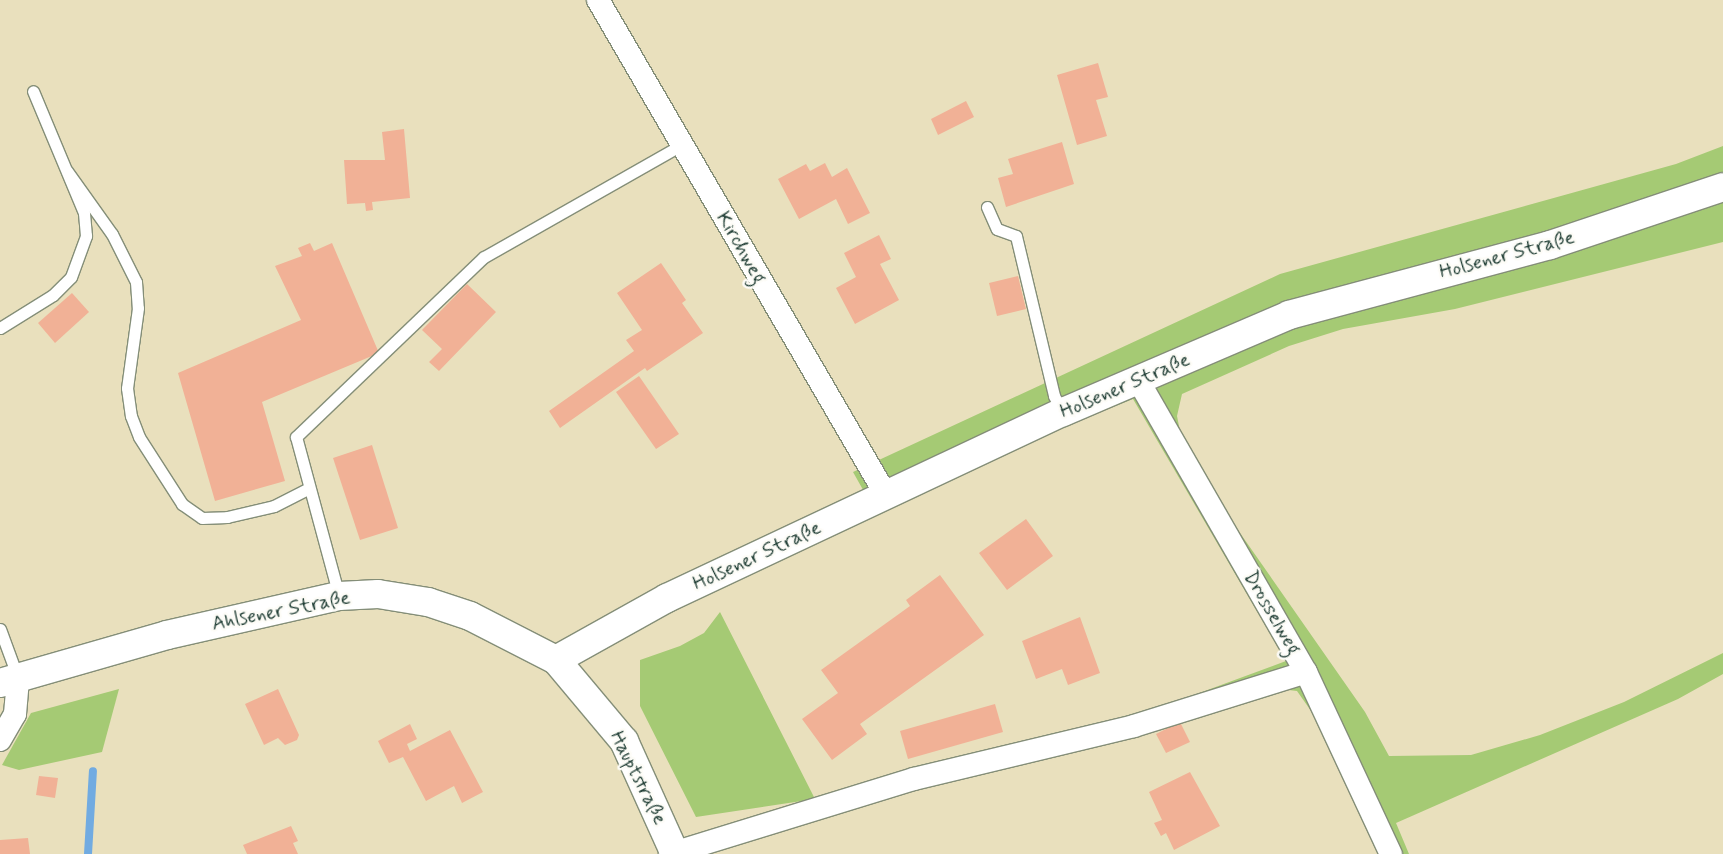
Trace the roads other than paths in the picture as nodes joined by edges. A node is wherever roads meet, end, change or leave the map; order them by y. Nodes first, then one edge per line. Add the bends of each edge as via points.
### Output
1 (598, 0) edge
2 (34, 91) dead end
3 (682, 145) junction
4 (67, 171) junction
5 (1723, 187) edge
6 (987, 207) dead end
7 (0, 328) edge
8 (1138, 380) junction
9 (1063, 412) junction
10 (308, 488) junction
11 (886, 495) junction
12 (338, 596) junction
13 (0, 629) edge
14 (556, 660) junction
15 (1306, 672) junction
16 (9, 680) edge
17 (0, 740) edge
18 (673, 853) edge
19 (1391, 854) edge

1 - 3 street, Kirchweg
2 - 4 lane
3 - 10 lane via 484,257 296,437
3 - 11 street, Kirchweg
4 - 7 lane via 84,213 86,236 79,260 71,277 53,295
4 - 10 lane via 112,234 136,282 138,308 127,388 131,416 139,437 182,504 202,518 227,517 274,506
5 - 8 street, Holsener Straße via 1550,245 1289,315
6 - 9 lane via 997,229 1016,236 1052,388
8 - 9 street, Holsener Straße
8 - 15 street, Drosselweg
9 - 11 street, Holsener Straße
10 - 12 lane
11 - 14 street, Holsener Straße via 667,598
12 - 14 street, Ahlsener Straße via 378,594 428,602 487,624
12 - 16 street, Ahlsener Straße via 212,624
13 - 16 lane
14 - 18 street, Hauptstraße via 624,741
15 - 18 street via 1134,726 914,779
15 - 19 street, Drosselweg
16 - 17 street via 15,714

